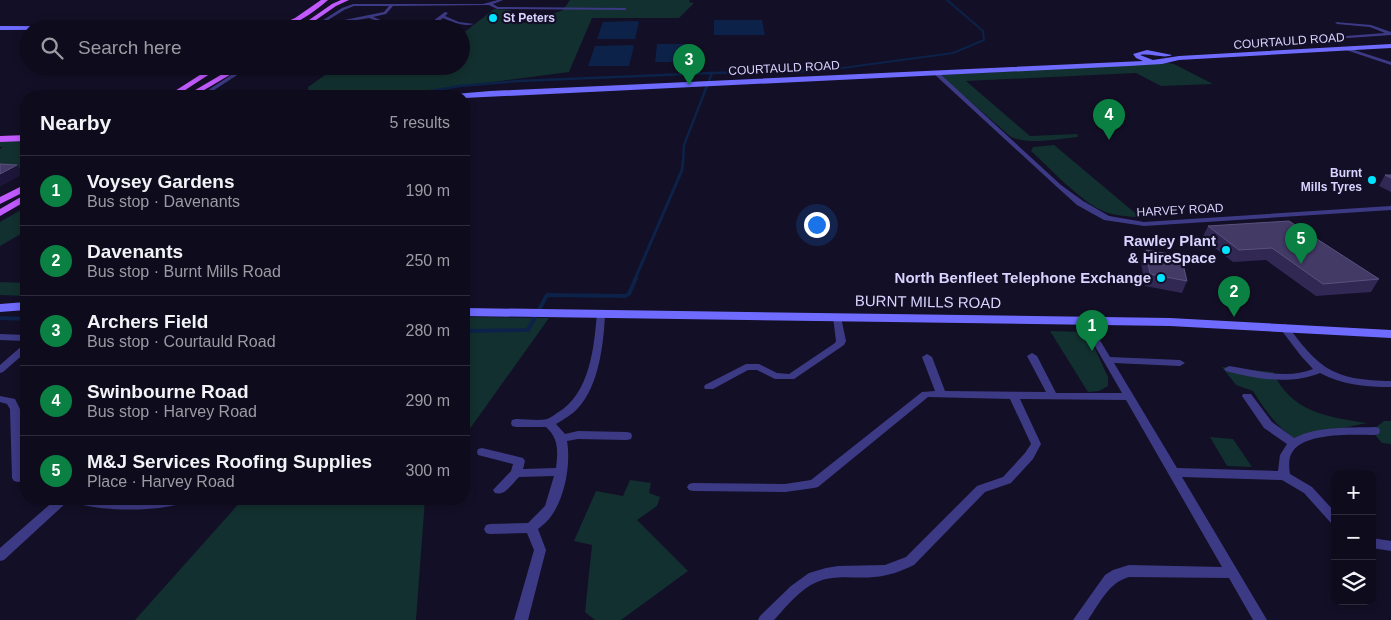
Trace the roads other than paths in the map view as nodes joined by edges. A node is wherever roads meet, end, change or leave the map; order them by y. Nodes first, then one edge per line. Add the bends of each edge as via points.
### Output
1 (325, 0) edge
2 (346, 0) edge
3 (501, 0) edge
4 (393, 4) junction
5 (490, 4) junction
6 (452, 5) junction
7 (519, 6) dead end
8 (528, 9) junction
9 (625, 9) dead end
10 (435, 12) dead end
11 (444, 16) junction
12 (369, 17) junction
13 (294, 20) edge
14 (311, 20) edge
15 (327, 20) edge
16 (352, 20) edge
17 (376, 20) edge
18 (438, 20) edge
19 (452, 20) edge
20 (1337, 22) dead end
21 (0, 28) edge
22 (20, 28) edge
23 (1342, 34) dead end
24 (1390, 34) edge
25 (1350, 37) junction
26 (1334, 38) dead end
27 (1391, 46) edge
28 (1348, 48) junction
29 (1159, 54) junction
30 (1136, 56) junction
31 (1189, 58) junction
32 (1168, 60) junction
33 (1154, 62) junction
34 (1113, 64) junction
35 (1391, 64) edge
36 (935, 72) junction
37 (204, 75) edge
38 (226, 75) edge
39 (235, 75) edge
40 (180, 90) edge
41 (200, 90) edge
42 (211, 90) edge
43 (470, 95) edge
44 (0, 134) edge
45 (20, 135) edge
46 (20, 136) edge
47 (0, 139) edge
48 (20, 191) edge
49 (0, 201) edge
50 (20, 201) edge
51 (1391, 208) edge
52 (0, 213) edge
53 (20, 306) edge
54 (0, 308) edge
55 (470, 312) edge
56 (601, 313) junction
57 (837, 317) junction
58 (1085, 322) junction
59 (1284, 327) junction
60 (1391, 334) edge
61 (0, 337) edge
62 (20, 338) edge
63 (20, 352) edge
64 (1032, 356) dead end
65 (927, 357) dead end
66 (1106, 360) junction
67 (1180, 363) dead end
68 (1229, 369) dead end
69 (1321, 369) junction
70 (0, 370) edge
71 (1391, 384) edge
72 (709, 387) dead end
73 (941, 393) junction
74 (1014, 396) junction
75 (1053, 396) junction
76 (1247, 396) dead end
77 (1128, 397) junction
78 (0, 400) edge
79 (516, 423) dead end
80 (549, 423) junction
81 (1375, 431) dead end
82 (627, 436) dead end
83 (561, 439) junction
84 (1293, 443) junction
85 (482, 452) dead end
86 (560, 472) junction
87 (1172, 472) junction
88 (516, 473) junction
89 (1284, 476) junction
90 (18, 478) dead end
91 (693, 487) dead end
92 (499, 490) dead end
93 (57, 505) edge
94 (1331, 516) edge
95 (531, 528) junction
96 (490, 529) dead end
97 (1376, 544) edge
98 (1391, 546) edge
99 (0, 556) edge
100 (1232, 573) junction
101 (521, 620) edge
102 (765, 620) edge
103 (1080, 620) edge
104 (1260, 620) edge

1 - 13 main road
2 - 14 main road
3 - 5 street
4 - 6 street
4 - 12 street via 385,13
4 - 15 street via 351,6
5 - 6 street
5 - 8 street via 497,8
6 - 11 street
7 - 8 street via 530,6
8 - 9 street
10 - 11 street
11 - 18 street
11 - 19 street
12 - 16 street
12 - 17 street
20 - 24 street via 1371,26
21 - 22 street
23 - 25 street
24 - 25 street
25 - 26 street
27 - 28 street, COURTAULD ROAD
28 - 31 street, COURTAULD ROAD
28 - 35 street
29 - 30 street, COURTAULD ROAD via 1143,52
29 - 31 street, COURTAULD ROAD
29 - 32 street
30 - 33 street, COURTAULD ROAD
30 - 34 street, COURTAULD ROAD
31 - 32 street, COURTAULD ROAD
32 - 33 street, COURTAULD ROAD
33 - 34 street, COURTAULD ROAD
34 - 36 street, COURTAULD ROAD
36 - 43 street, COURTAULD ROAD
36 - 51 street, HARVEY ROAD via 1059,186 1107,218 1144,224
37 - 40 main road
38 - 41 main road
39 - 42 street
44 - 45 main road
46 - 47 main road
48 - 49 main road
50 - 52 main road
53 - 54 street
55 - 56 street, BURNT MILLS ROAD
56 - 57 street, BURNT MILLS ROAD
56 - 80 street via 598,344 581,397 569,411
57 - 58 street, BURNT MILLS ROAD
57 - 72 street via 839,345 791,377 775,376 758,367 746,367
58 - 59 street, BURNT MILLS ROAD
58 - 66 street
59 - 60 street, BURNT MILLS ROAD
59 - 69 street
61 - 62 street
63 - 70 street
64 - 75 street
65 - 73 street
66 - 67 street
66 - 77 street
68 - 69 street via 1293,377 1311,375
69 - 71 street via 1348,378
73 - 74 street
73 - 91 street via 921,397 814,484 792,488
74 - 75 street
74 - 102 street via 1036,444 1007,480 982,489 910,561 899,568 887,572 826,573 811,578
75 - 77 street
76 - 84 street via 1268,425
77 - 87 street
78 - 90 street via 11,401 16,409
79 - 80 street
80 - 83 street
81 - 84 street via 1323,434
82 - 83 street via 578,435
83 - 86 street
84 - 89 street via 1285,456
85 - 88 street via 518,461
86 - 88 street
86 - 95 street via 550,510
87 - 89 street
87 - 100 street
88 - 92 street
89 - 94 street via 1308,490
93 - 99 street
95 - 96 street
95 - 101 street via 540,550
97 - 98 street
100 - 103 street via 1129,571 1118,574 1110,579
100 - 104 street

